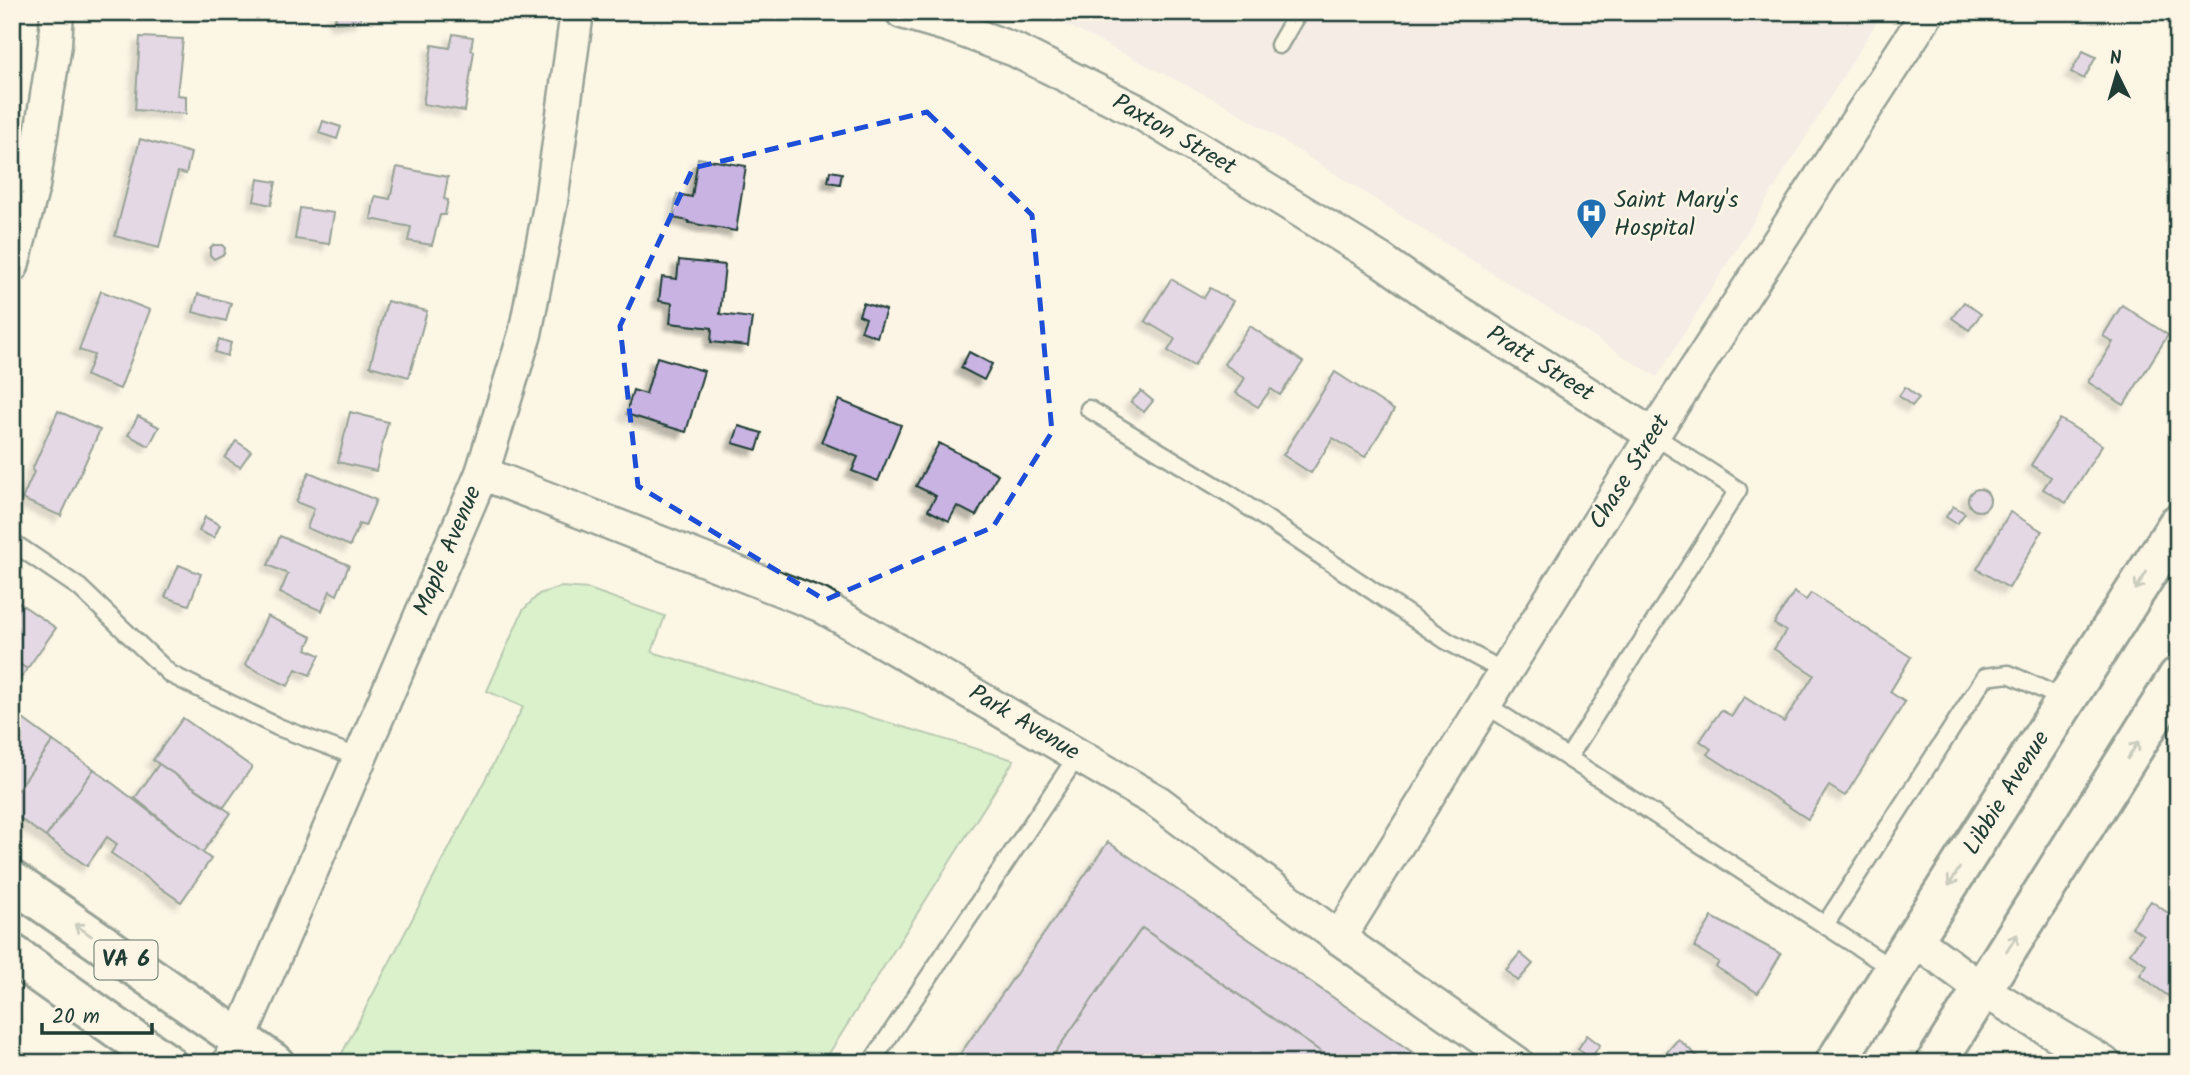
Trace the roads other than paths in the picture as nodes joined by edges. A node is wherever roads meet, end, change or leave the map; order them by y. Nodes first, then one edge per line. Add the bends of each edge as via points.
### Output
1 (57, 12) edge
2 (577, 12) edge
3 (902, 12) edge
4 (1298, 12) edge
5 (1928, 12) edge
6 (1279, 45) dead end
7 (12, 266) edge
8 (1428, 293) joint
9 (1089, 409) dead end
10 (1653, 435) junction
11 (482, 473) junction
12 (2178, 524) edge
13 (12, 542) edge
14 (1505, 672) junction
15 (2178, 677) edge
16 (2066, 700) junction
17 (1485, 704) junction
18 (1078, 755) junction
19 (360, 758) junction
20 (1568, 758) junction
21 (12, 881) edge
22 (1825, 925) junction
23 (1339, 938) junction
24 (12, 954) edge
25 (1904, 954) junction
26 (1983, 990) junction
27 (234, 1051) edge
28 (1504, 1059) edge
29 (166, 1063) edge
30 (274, 1063) edge
31 (871, 1063) edge
32 (1835, 1063) edge
33 (1936, 1063) edge
34 (2104, 1063) edge

1 - 7 street via 33,186
2 - 11 street, Maple Avenue via 551,201 525,334
3 - 8 street, Paxton Street via 1015,50 1141,113
4 - 6 lane
5 - 10 street, Chase Street
8 - 10 street, Pratt Street
9 - 14 lane via 1231,495 1447,641
10 - 14 street, Chase Street
10 - 20 lane via 1738,490
11 - 18 street, Park Avenue via 820,605
11 - 19 street, Maple Avenue
12 -> 16 main road, Libbie Avenue
13 - 19 lane via 79,588 170,674 278,727
14 - 17 street, Chase Street
26 -> 15 main road
16 - 22 lane via 2009,674 1985,677
16 -> 25 main road, Libbie Avenue
17 - 20 lane
17 - 23 street, Chase Street
18 - 23 street, Park Avenue via 1158,803
18 - 31 lane
19 - 27 street, Maple Avenue
20 - 22 lane
27 -> 21 main road, VA 6
22 - 25 lane
23 - 28 street, Park Avenue
24 - 29 main road, VA 6
25 - 26 street
25 - 32 main road, Libbie Avenue
26 - 33 main road
26 - 34 street
27 - 30 main road, VA 6

